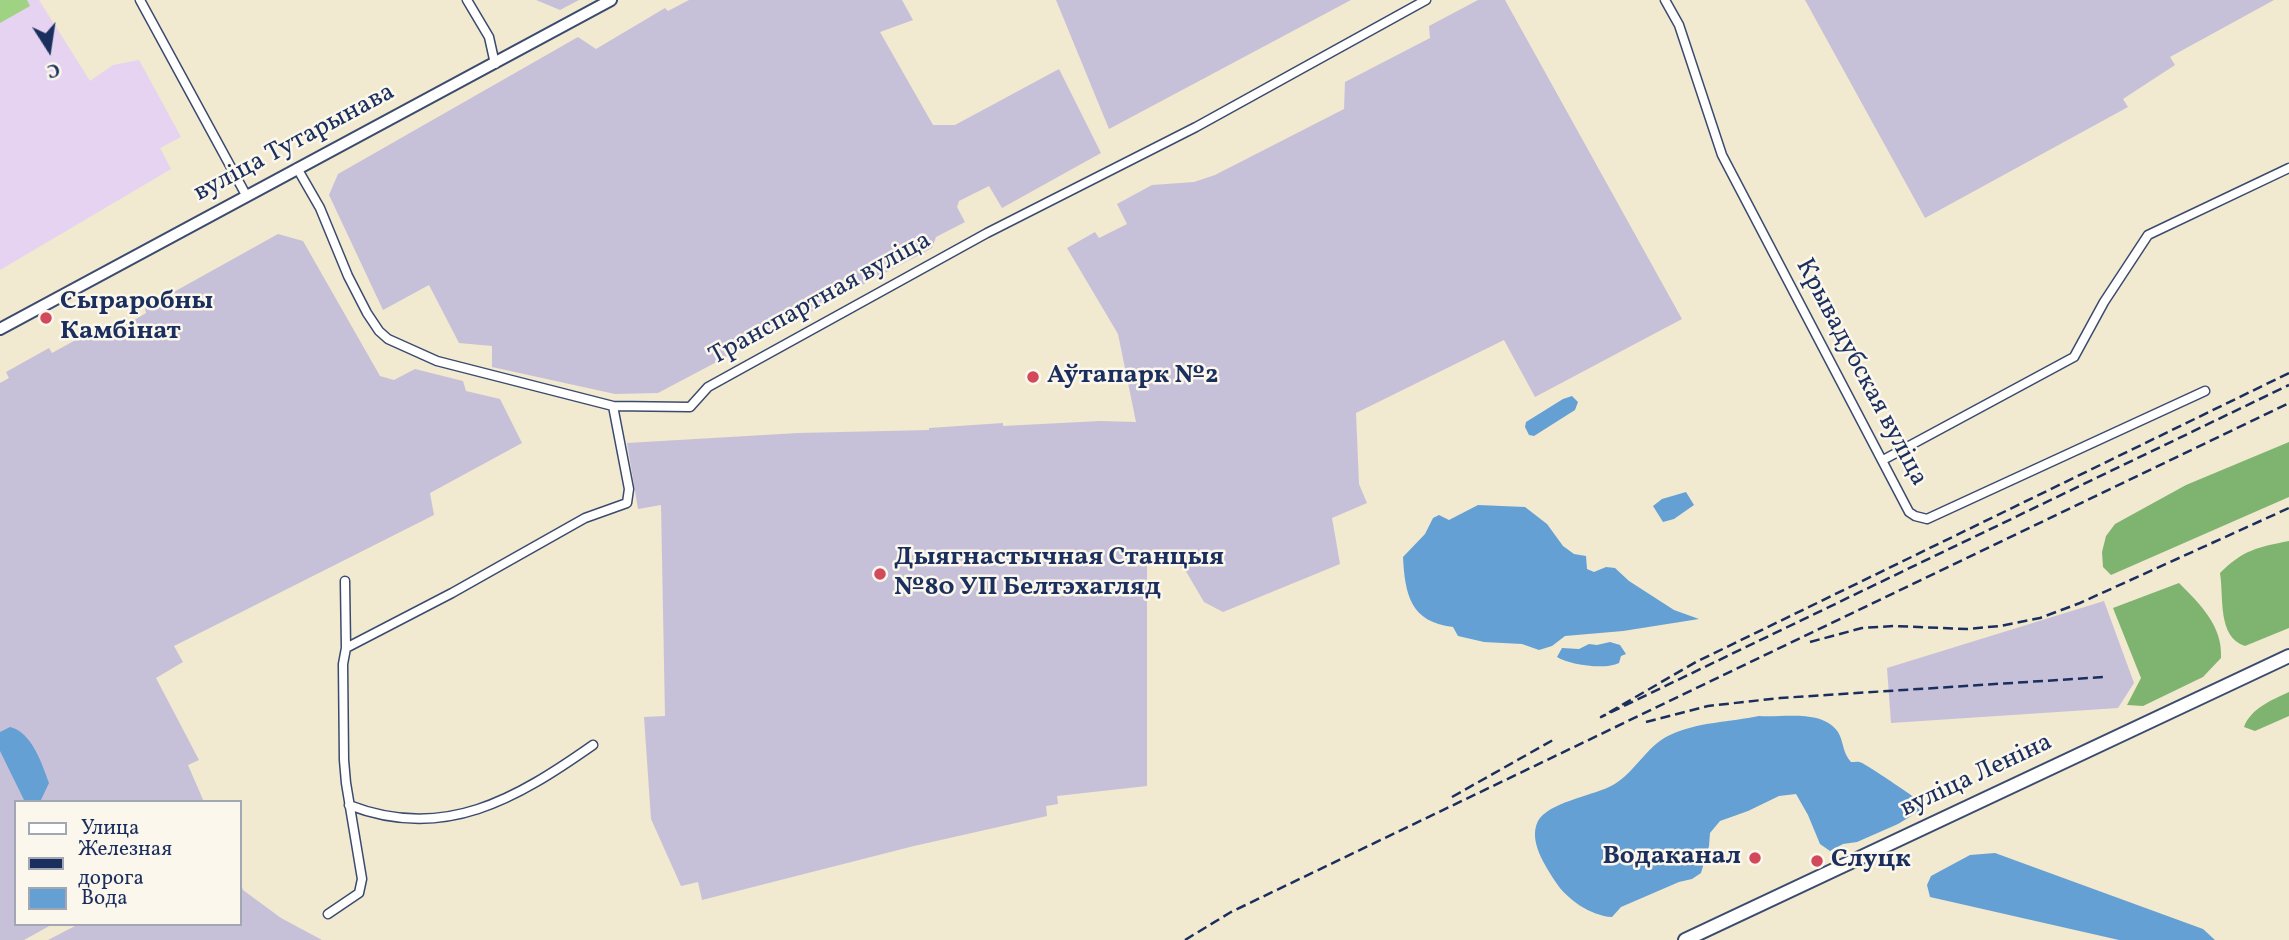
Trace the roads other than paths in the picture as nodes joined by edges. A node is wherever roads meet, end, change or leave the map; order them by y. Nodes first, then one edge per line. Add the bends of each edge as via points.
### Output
1 (140, 0) edge
2 (467, 0) edge
3 (611, 0) edge
4 (1426, 0) edge
5 (1665, 0) edge
6 (495, 64) junction
7 (2289, 167) edge
8 (297, 168) junction
9 (246, 195) junction
10 (0, 329) edge
11 (2205, 391) dead end
12 (613, 406) junction
13 (1883, 460) junction
14 (345, 581) dead end
15 (346, 648) junction
16 (2289, 656) edge
17 (593, 745) dead end
18 (349, 805) junction
19 (328, 914) dead end
20 (1685, 940) edge

1 - 9 street
2 - 6 street via 489,37
3 - 6 street, вуліца Тутарынава
4 - 12 street, Транспартная вуліца via 732,373 708,387 690,407
5 - 13 street, Крывадубская вуліца via 1679,24 1723,155
6 - 8 street, вуліца Тутарынава
7 - 13 street via 2148,235 2074,357
8 - 9 street, вуліца Тутарынава
8 - 12 street, Транспартная вуліца via 367,313 388,339 437,360
9 - 10 street, вуліца Тутарынава
11 - 13 street, Крывадубская вуліца via 1927,519 1909,512
12 - 15 street via 629,489 626,503 585,518
14 - 15 street
15 - 18 street via 342,664
16 - 20 main road, вуліца Леніна
17 - 18 street via 510,797 456,817 375,816
18 - 19 street via 362,879 359,893

